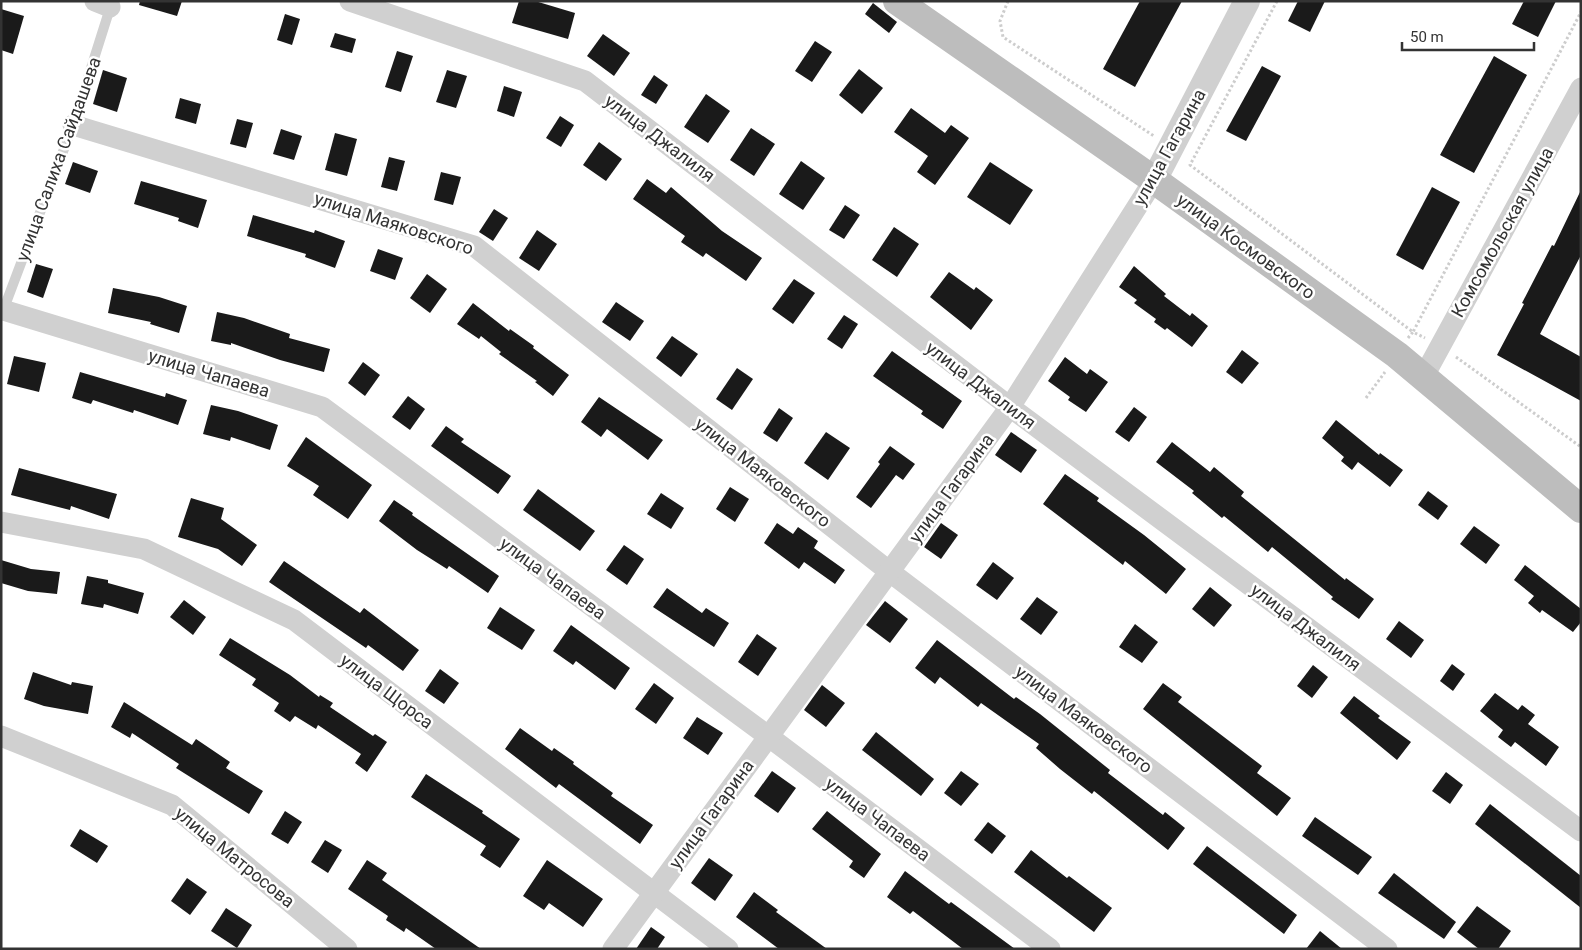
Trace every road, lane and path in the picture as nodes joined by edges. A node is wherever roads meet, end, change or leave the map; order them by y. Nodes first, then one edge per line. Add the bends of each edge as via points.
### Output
1 (350, 1) edge
2 (898, 1) edge
3 (1008, 1) edge
4 (1247, 1) edge
5 (1277, 1) edge
6 (106, 3) edge
7 (1581, 12) edge
8 (1581, 88) edge
9 (74, 125) junction
10 (1171, 147) junction
11 (1154, 180) junction
12 (2, 313) edge
13 (1413, 332) junction
14 (1440, 345) junction
15 (1424, 376) junction
16 (1010, 407) junction
17 (1581, 447) edge
18 (1581, 509) edge
19 (1, 522) edge
20 (890, 572) junction
21 (1, 736) edge
22 (768, 736) junction
23 (1581, 831) edge
24 (654, 892) junction
25 (347, 949) edge
26 (613, 949) edge
27 (728, 949) edge
28 (1050, 949) edge
29 (1387, 949) edge

1 - 16 street, улица Джалиля via 585,81
2 - 11 main road, улица Космовского
3 - 10 path via 1000,21 1003,37
4 - 10 street, улица Гагарина
5 - 13 path via 1190,165
6 - 9 lane, улица Салиха Сайдашева
7 - 13 path
8 - 14 street, Комсомольская улица
9 - 12 lane, улица Салиха Сайдашева
9 - 20 street, улица Маяковского via 474,246
10 - 11 street, улица Гагарина
11 - 15 main road, улица Космовского
11 - 16 street, улица Гагарина
12 - 22 street, улица Чапаева via 322,407
13 - 14 path
14 - 15 street, Комсомольская улица
14 - 17 path
15 - 18 main road, улица Космовского
16 - 20 street, улица Гагарина
16 - 23 street, улица Джалиля
19 - 24 street, улица Щорса via 144,549 294,620
20 - 22 street, улица Гагарина
20 - 29 street, улица Маяковского
21 - 25 street, улица Матросова via 172,805
22 - 24 street, улица Гагарина
22 - 28 street, улица Чапаева
24 - 26 street, улица Гагарина
24 - 27 street, улица Щорса

